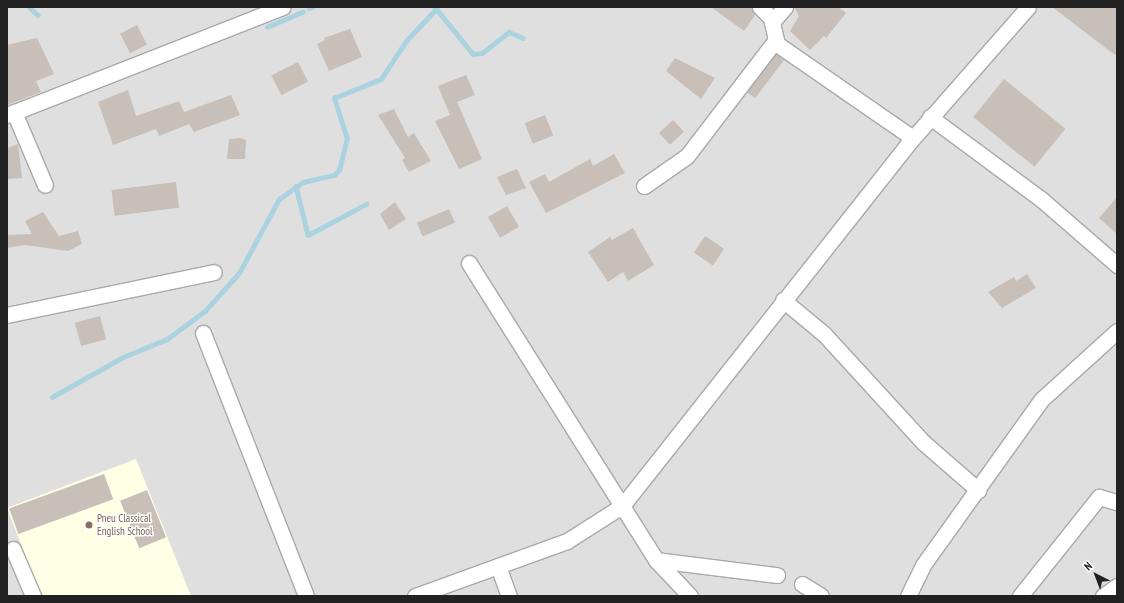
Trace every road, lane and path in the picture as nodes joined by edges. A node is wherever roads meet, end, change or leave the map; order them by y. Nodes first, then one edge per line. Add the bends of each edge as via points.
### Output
1 (283, 7) edge
2 (760, 7) edge
3 (785, 7) edge
4 (1028, 7) edge
5 (772, 22) junction
6 (775, 41) junction
7 (11, 114) edge
8 (930, 117) junction
9 (913, 138) junction
10 (45, 185) dead end
11 (644, 186) dead end
12 (469, 263) dead end
13 (1117, 265) edge
14 (214, 272) dead end
15 (783, 300) junction
16 (7, 315) edge
17 (1117, 331) edge
18 (203, 333) dead end
19 (978, 490) junction
20 (1117, 502) edge
21 (622, 506) junction
22 (13, 549) dead end
23 (656, 560) junction
24 (498, 566) junction
25 (777, 575) dead end
26 (802, 584) dead end
27 (1117, 586) edge
28 (33, 596) edge
29 (306, 596) edge
30 (415, 596) edge
31 (509, 596) edge
32 (690, 596) edge
33 (821, 596) edge
34 (908, 596) edge
35 (1020, 596) edge
36 (1103, 596) edge

1 - 7 street
2 - 5 street
3 - 5 street
4 - 8 street
5 - 6 street
6 - 9 street
6 - 11 street via 687,156
7 - 10 street
8 - 9 street
8 - 13 street via 1041,199
9 - 15 street
12 - 21 street
14 - 16 street
15 - 19 street via 824,334 924,444
15 - 21 street
17 - 19 street via 1042,399
18 - 29 street
19 - 34 street via 923,565
20 - 35 street via 1099,497
21 - 23 street
21 - 24 street via 567,541
22 - 28 street
23 - 25 street
23 - 32 street
24 - 30 street
24 - 31 street
26 - 33 street
27 - 36 street

